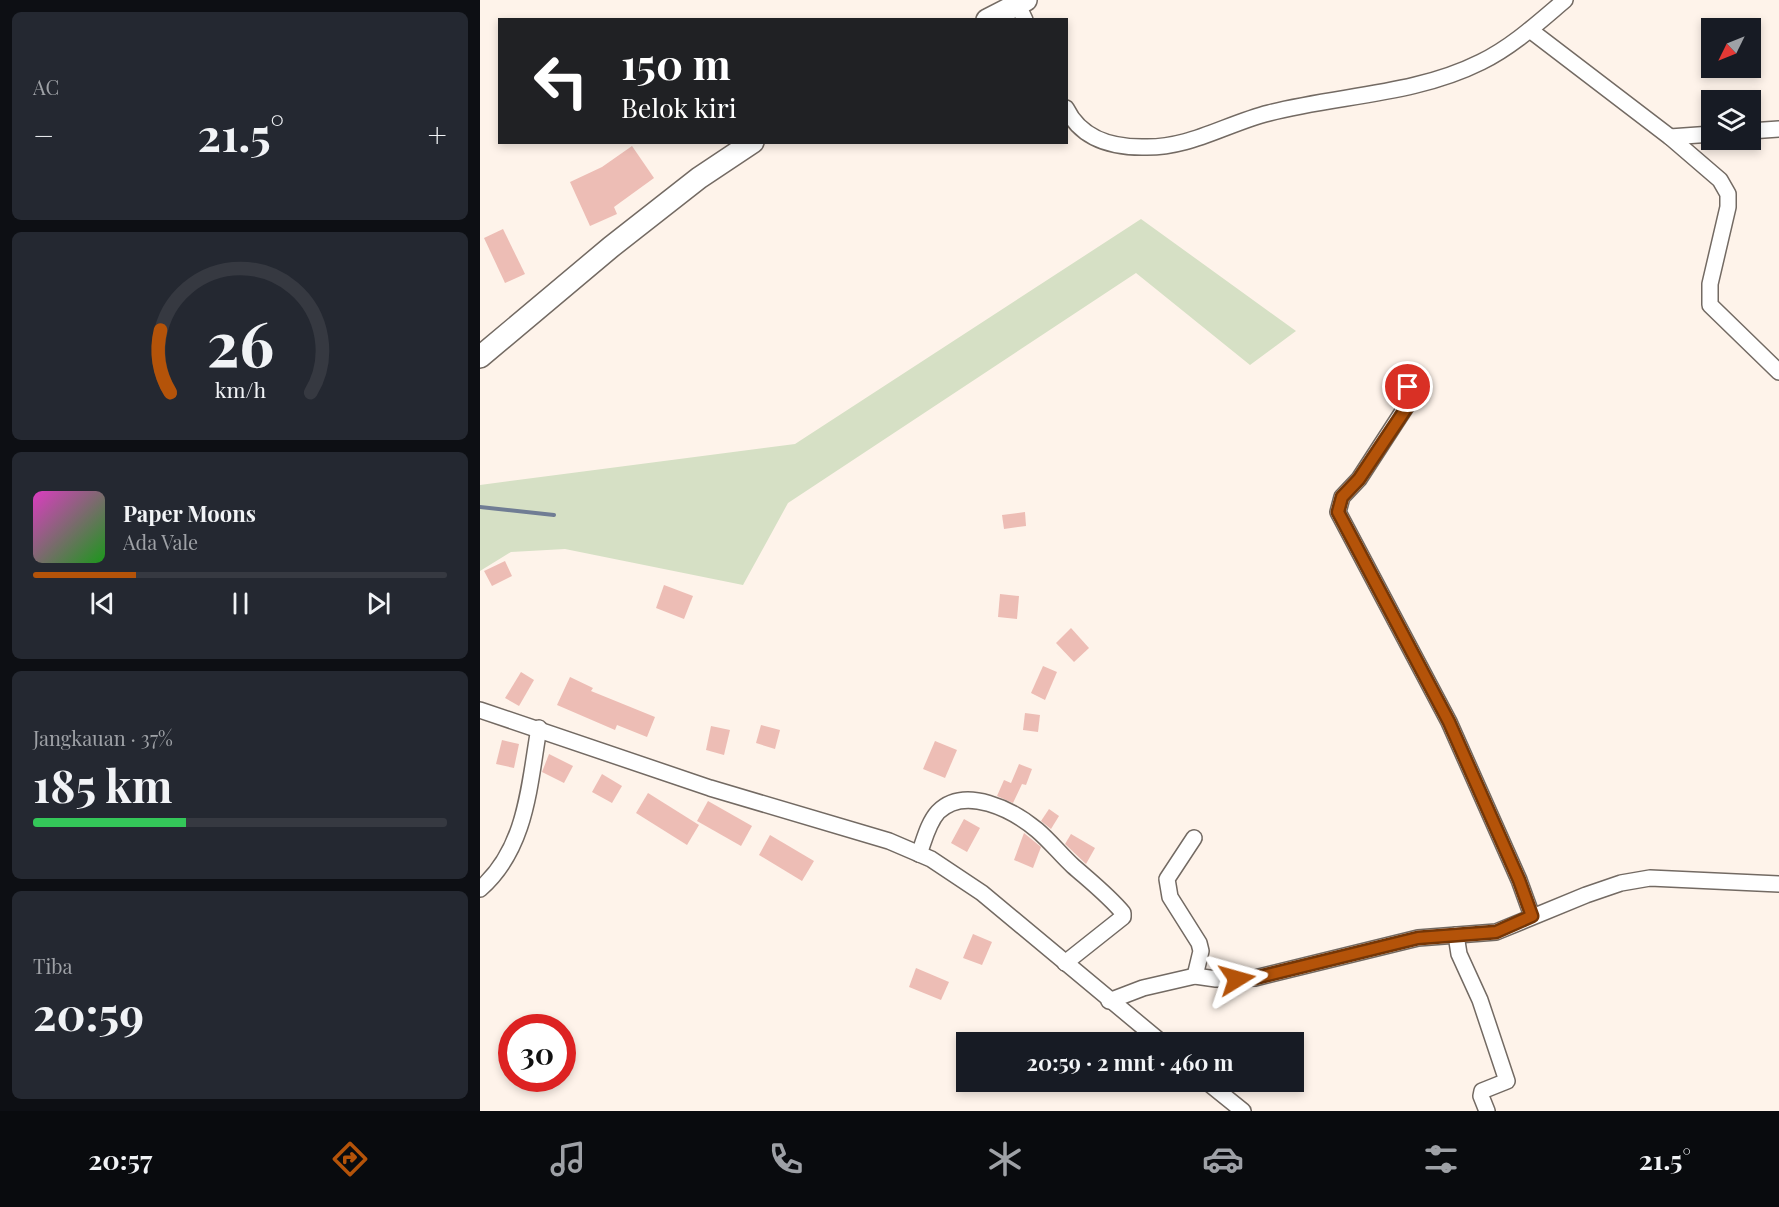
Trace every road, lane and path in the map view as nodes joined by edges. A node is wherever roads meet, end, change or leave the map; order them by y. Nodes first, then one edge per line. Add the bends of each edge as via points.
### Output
1 (1565, 0) edge
2 (1023, 8) edge
3 (993, 18) edge
4 (1530, 30) junction
5 (1068, 111) edge
6 (1779, 129) edge
7 (1761, 130) edge
8 (1701, 135) edge
9 (1670, 137) junction
10 (750, 144) edge
11 (480, 357) edge
12 (1779, 372) edge
13 (1400, 380) dead end
14 (480, 710) edge
15 (539, 728) junction
16 (1194, 838) dead end
17 (920, 854) junction
18 (1779, 884) edge
19 (480, 889) edge
20 (1532, 916) junction
21 (1456, 935) junction
22 (1065, 963) junction
23 (1195, 976) junction
24 (1109, 1001) junction
25 (1148, 1032) edge
26 (1219, 1092) edge
27 (1243, 1111) edge
28 (1487, 1111) edge

1 - 4 street
2 - 3 street
4 - 5 street via 1481,62 1437,80 1271,112 1171,146 1125,146 1098,140 1078,126
4 - 9 street
6 - 7 street
8 - 9 street
9 - 12 street via 1720,180 1728,194 1710,284 1710,305
10 - 11 street via 699,178 611,247
13 - 20 street via 1411,393 1407,407 1359,479 1342,497 1338,512 1449,722
14 - 15 street
15 - 17 street via 616,757
15 - 19 street via 521,829 493,876
16 - 23 street via 1167,879 1170,897 1199,943
17 - 22 street via 982,894
17 - 22 street via 932,820 953,802 962,800 987,803 1036,829 1124,913
18 - 20 street via 1650,878 1621,883
20 - 21 street via 1496,932
21 - 23 street via 1418,938 1255,978
21 - 28 street via 1462,964 1480,1000 1507,1081 1482,1091
22 - 24 street
23 - 24 street
24 - 25 street
26 - 27 street

